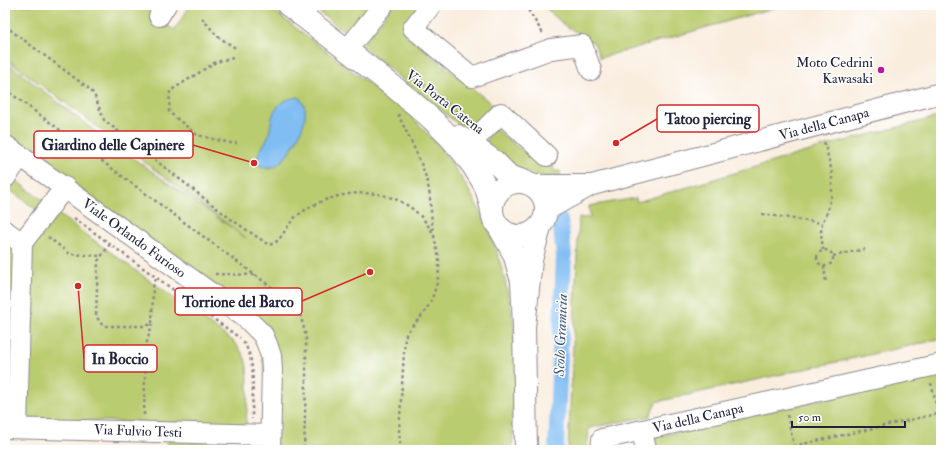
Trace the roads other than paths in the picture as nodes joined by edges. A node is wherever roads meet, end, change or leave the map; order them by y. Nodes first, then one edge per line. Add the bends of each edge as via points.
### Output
1 (288, 5) edge
2 (383, 5) edge
3 (431, 5) edge
4 (347, 50) junction
5 (591, 70) dead end
6 (940, 101) edge
7 (430, 117) junction
8 (470, 144) junction
9 (13, 150) edge
10 (547, 156) dead end
11 (5, 178) edge
12 (530, 184) junction
13 (592, 186) junction
14 (59, 195) junction
15 (496, 219) junction
16 (543, 219) junction
17 (5, 231) edge
18 (22, 243) junction
19 (524, 327) junction
20 (935, 371) edge
21 (11, 428) edge
22 (642, 431) junction
23 (264, 440) edge
24 (526, 450) edge
25 (601, 450) edge
26 (646, 450) edge

1 - 4 main road, Via Porta Catena
2 - 4 street
3 - 5 street via 413,28 472,77 551,49 582,45
4 - 7 main road, Via Porta Catena
6 - 13 street, Via della Canapa
7 - 8 main road, Via Porta Catena
7 - 15 main road, Via Porta Catena via 474,167 484,184
8 - 10 street via 501,113
8 - 12 main road, Via Porta Catena via 494,161 509,176
9 - 11 street
9 - 14 street, Viale Orlando Furioso
12 - 13 street, Via della Canapa
12 - 15 main road via 512,182 495,196
12 - 16 main road via 539,190 546,203
13 - 16 street, Via della Canapa
14 - 18 street
14 - 23 street, Viale Orlando Furioso via 116,236 247,319 263,335 269,349 272,370
15 - 16 main road via 505,232 520,236 534,232
15 - 19 main road, Via Porta Catena via 514,254 522,280
16 - 19 main road via 531,260
17 - 18 street
18 - 21 street
19 - 24 main road
20 - 22 street, Via della Canapa via 783,399
21 - 23 street, Via Fulvio Testi via 144,431
22 - 25 street, Via della Canapa via 602,439
22 - 26 street

